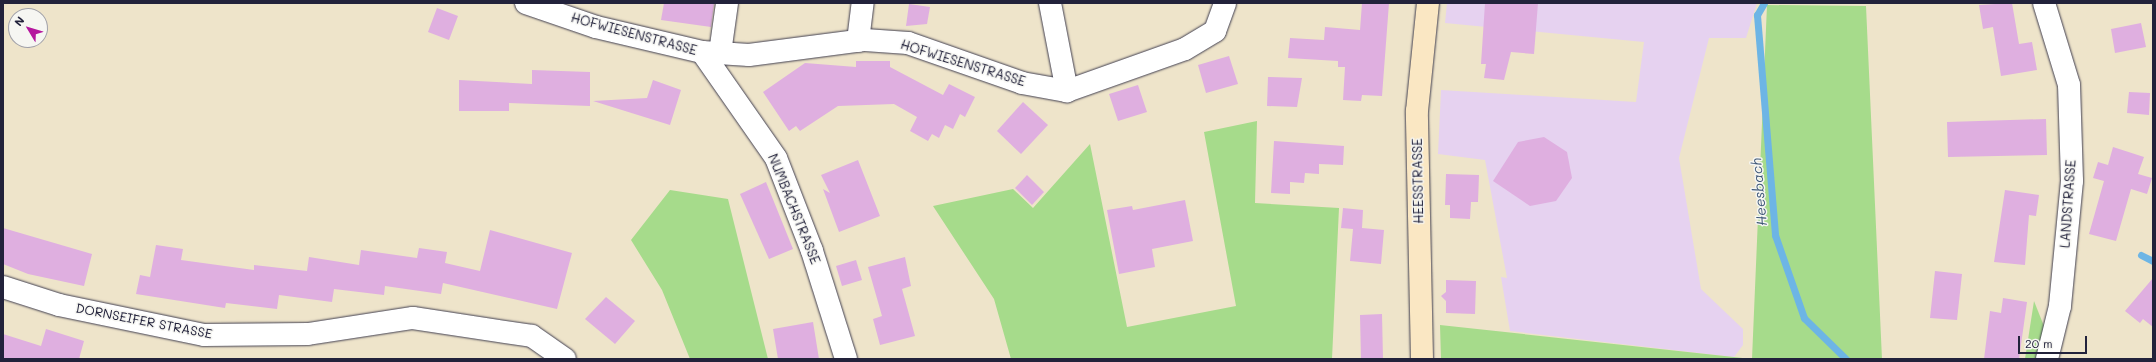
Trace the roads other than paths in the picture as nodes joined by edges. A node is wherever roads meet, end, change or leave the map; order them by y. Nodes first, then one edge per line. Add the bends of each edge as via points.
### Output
1 (526, 3) edge
2 (728, 3) edge
3 (863, 3) edge
4 (1050, 3) edge
5 (1225, 3) edge
6 (1428, 3) edge
7 (2044, 3) edge
8 (858, 40) junction
9 (711, 53) junction
10 (1066, 91) junction
11 (3, 287) edge
12 (565, 359) edge
13 (846, 359) edge
14 (1422, 359) edge
15 (2047, 359) edge

1 - 9 street, HOFWIESENSTRASSE via 596,26
2 - 9 street
3 - 8 street
4 - 10 street
5 - 10 street via 1215,31 1185,49
6 - 14 main road, HEESSTRASSE via 1417,112
7 - 15 street, LANDSTRASSE via 2069,85 2072,181 2060,306
8 - 9 street, HOFWIESENSTRASSE via 749,55
8 - 10 street, HOFWIESENSTRASSE via 908,43 1022,83
9 - 13 street, NUMBACHSTRASSE via 776,158 812,251
11 - 12 street, DORNSEIFER STRASSE via 59,305 204,335 308,334 414,318 532,336

